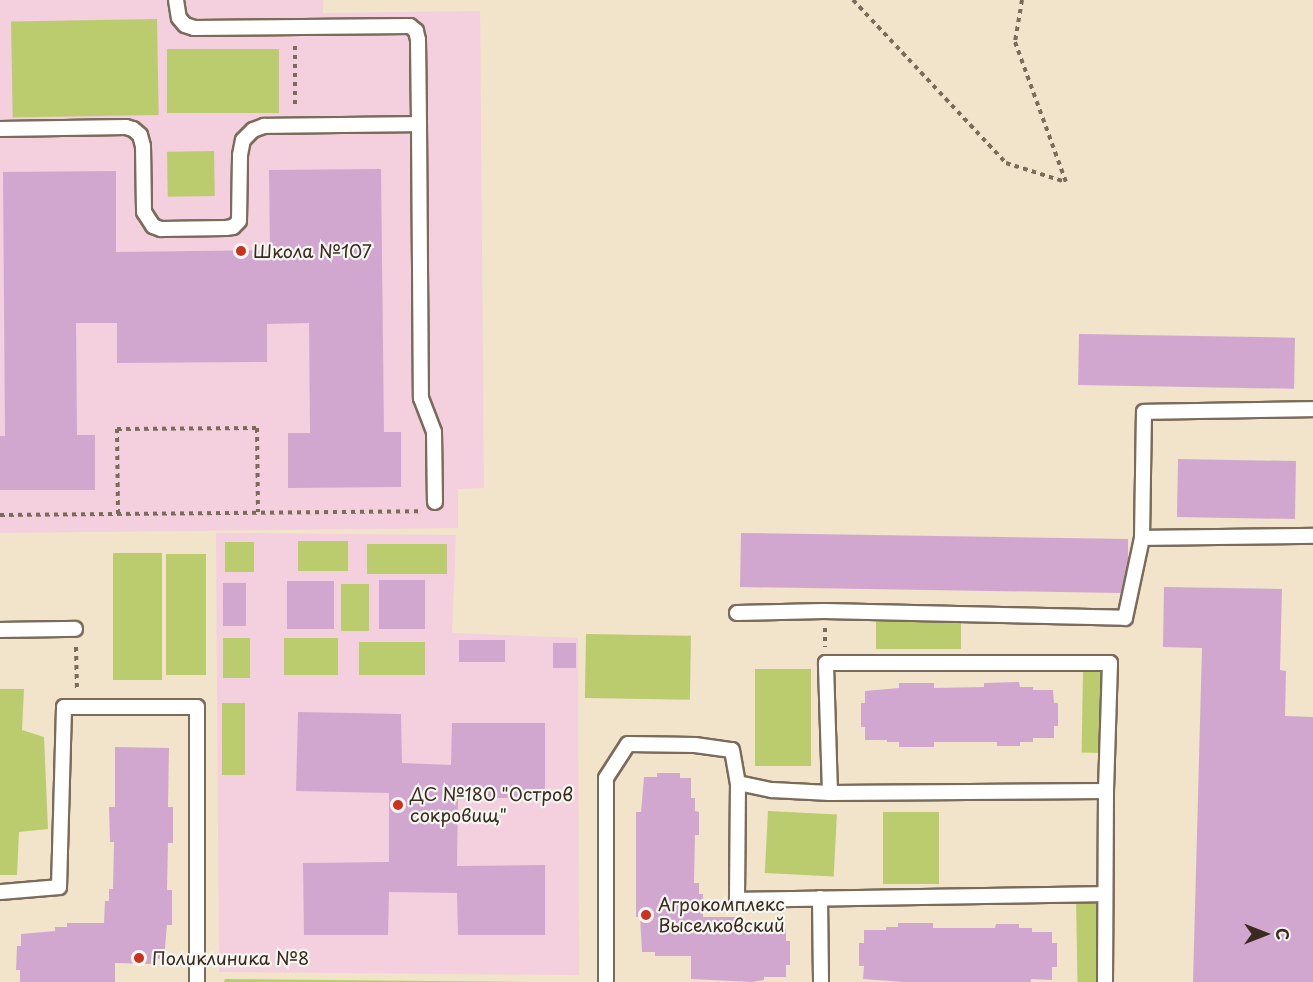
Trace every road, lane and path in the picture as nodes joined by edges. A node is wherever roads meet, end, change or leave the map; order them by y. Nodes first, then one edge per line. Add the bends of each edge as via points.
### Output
1 (176, 0) edge
2 (853, 0) edge
3 (1022, 0) edge
4 (295, 27) junction
5 (419, 124) junction
6 (296, 126) junction
7 (0, 129) edge
8 (1313, 410) edge
9 (435, 502) joint
10 (258, 512) junction
11 (118, 514) junction
12 (0, 515) edge
13 (1313, 536) edge
14 (1142, 538) junction
15 (824, 611) junction
16 (737, 613) dead end
17 (75, 628) joint
18 (0, 630) edge
19 (826, 663) junction
20 (77, 707) junction
21 (738, 783) junction
22 (1106, 791) junction
23 (830, 794) junction
24 (0, 892) edge
25 (1105, 894) junction
26 (820, 898) junction
27 (197, 982) edge
28 (606, 982) edge
29 (821, 982) edge
30 (1105, 982) edge

1 - 4 lane via 179,18 194,28
2 - 3 path via 1006,163 1066,182 1015,42
4 - 5 lane via 410,26 418,40
4 - 6 path
5 - 6 lane
5 - 9 lane via 421,398 434,432
6 - 7 lane via 264,126 243,140 241,214 233,227 161,229 153,226 144,212 143,146 133,129
8 - 14 lane via 1144,412
9 - 10 path via 435,510
10 - 11 path
10 - 11 path via 257,428 117,429
11 - 12 path
13 - 14 lane
14 - 15 lane via 1125,618
15 - 16 lane
15 - 19 path
17 - 18 lane
17 - 20 path
19 - 22 lane via 1110,663
19 - 23 lane
20 - 24 lane via 64,707 59,886
20 - 27 lane via 197,707
21 - 23 lane
21 - 26 lane via 737,900
21 - 28 lane via 732,750 628,744 606,778
22 - 23 lane
22 - 25 lane
25 - 26 lane
25 - 30 lane
26 - 29 lane

